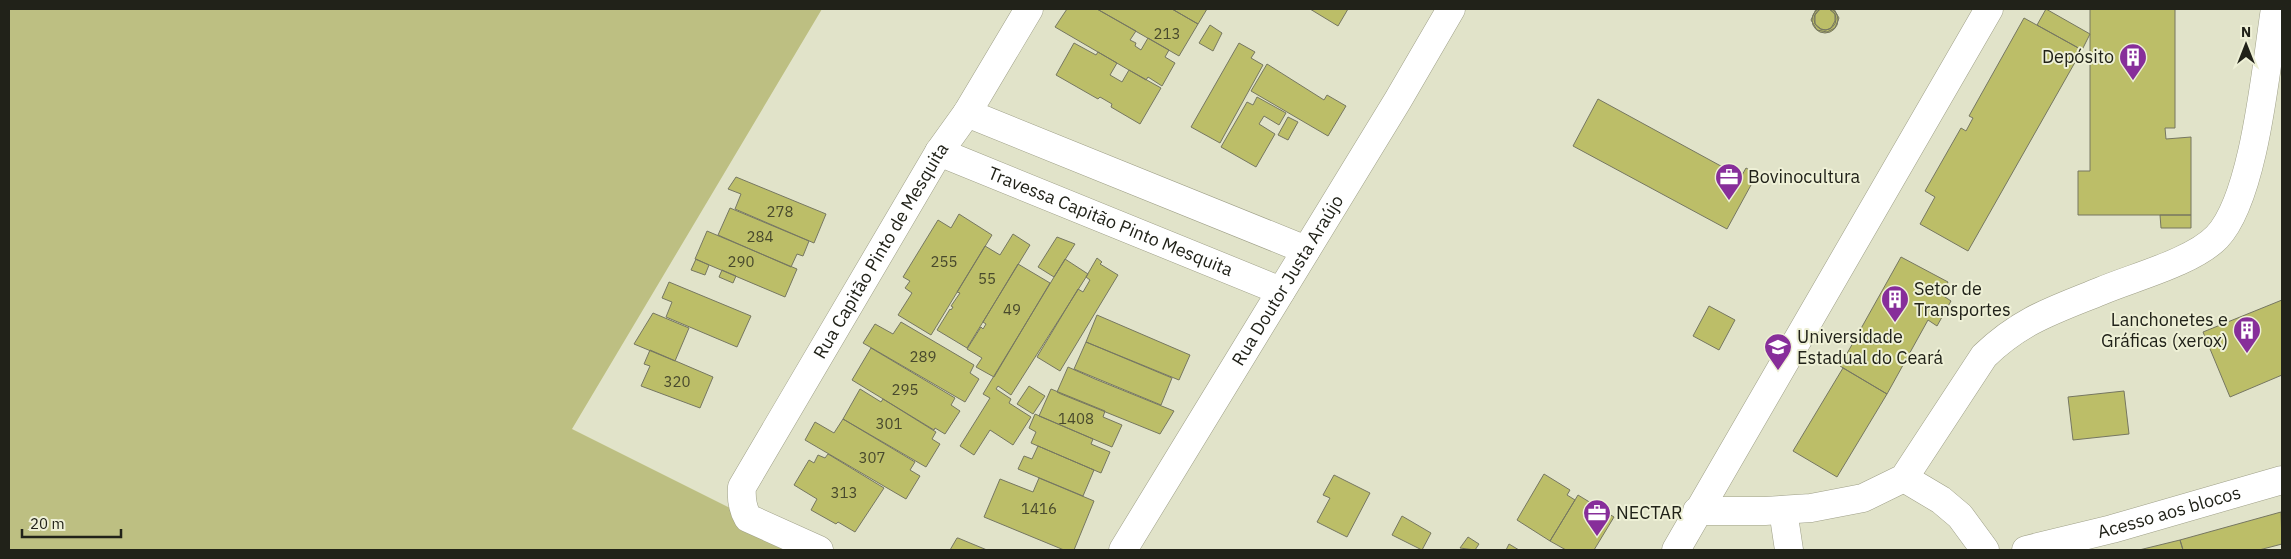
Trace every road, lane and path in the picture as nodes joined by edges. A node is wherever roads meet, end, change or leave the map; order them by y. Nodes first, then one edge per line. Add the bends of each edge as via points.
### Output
1 (1029, 9) edge
2 (1451, 9) edge
3 (1989, 9) edge
4 (2275, 9) edge
5 (967, 113) junction
6 (939, 152) junction
7 (1306, 250) junction
8 (1281, 291) junction
9 (1904, 478) junction
10 (2282, 480) edge
11 (1783, 510) junction
12 (1697, 511) junction
13 (819, 550) edge
14 (1123, 550) edge
15 (1676, 550) edge
16 (1789, 550) edge
17 (1985, 550) edge
18 (2026, 550) edge

1 - 5 street, Rua Capitão Pinto de Mesquita
2 - 7 street, Rua Doutor Justa Araújo
3 - 12 street
4 - 9 street via 2255,138 2242,194 2230,221 2216,238 2187,257 2044,313 2000,341 1984,356
5 - 6 street, Rua Capitão Pinto de Mesquita
5 - 7 street
6 - 8 street, Travessa Capitão Pinto Mesquita
6 - 13 street, Rua Capitão Pinto de Mesquita via 742,487 741,498 748,518
7 - 8 street, Rua Doutor Justa Araújo
8 - 14 street, Rua Doutor Justa Araújo
9 - 11 street via 1863,498
9 - 17 street via 1941,500 1960,516
10 - 18 street, Acesso aos blocos
11 - 12 street
11 - 16 street
12 - 15 street

